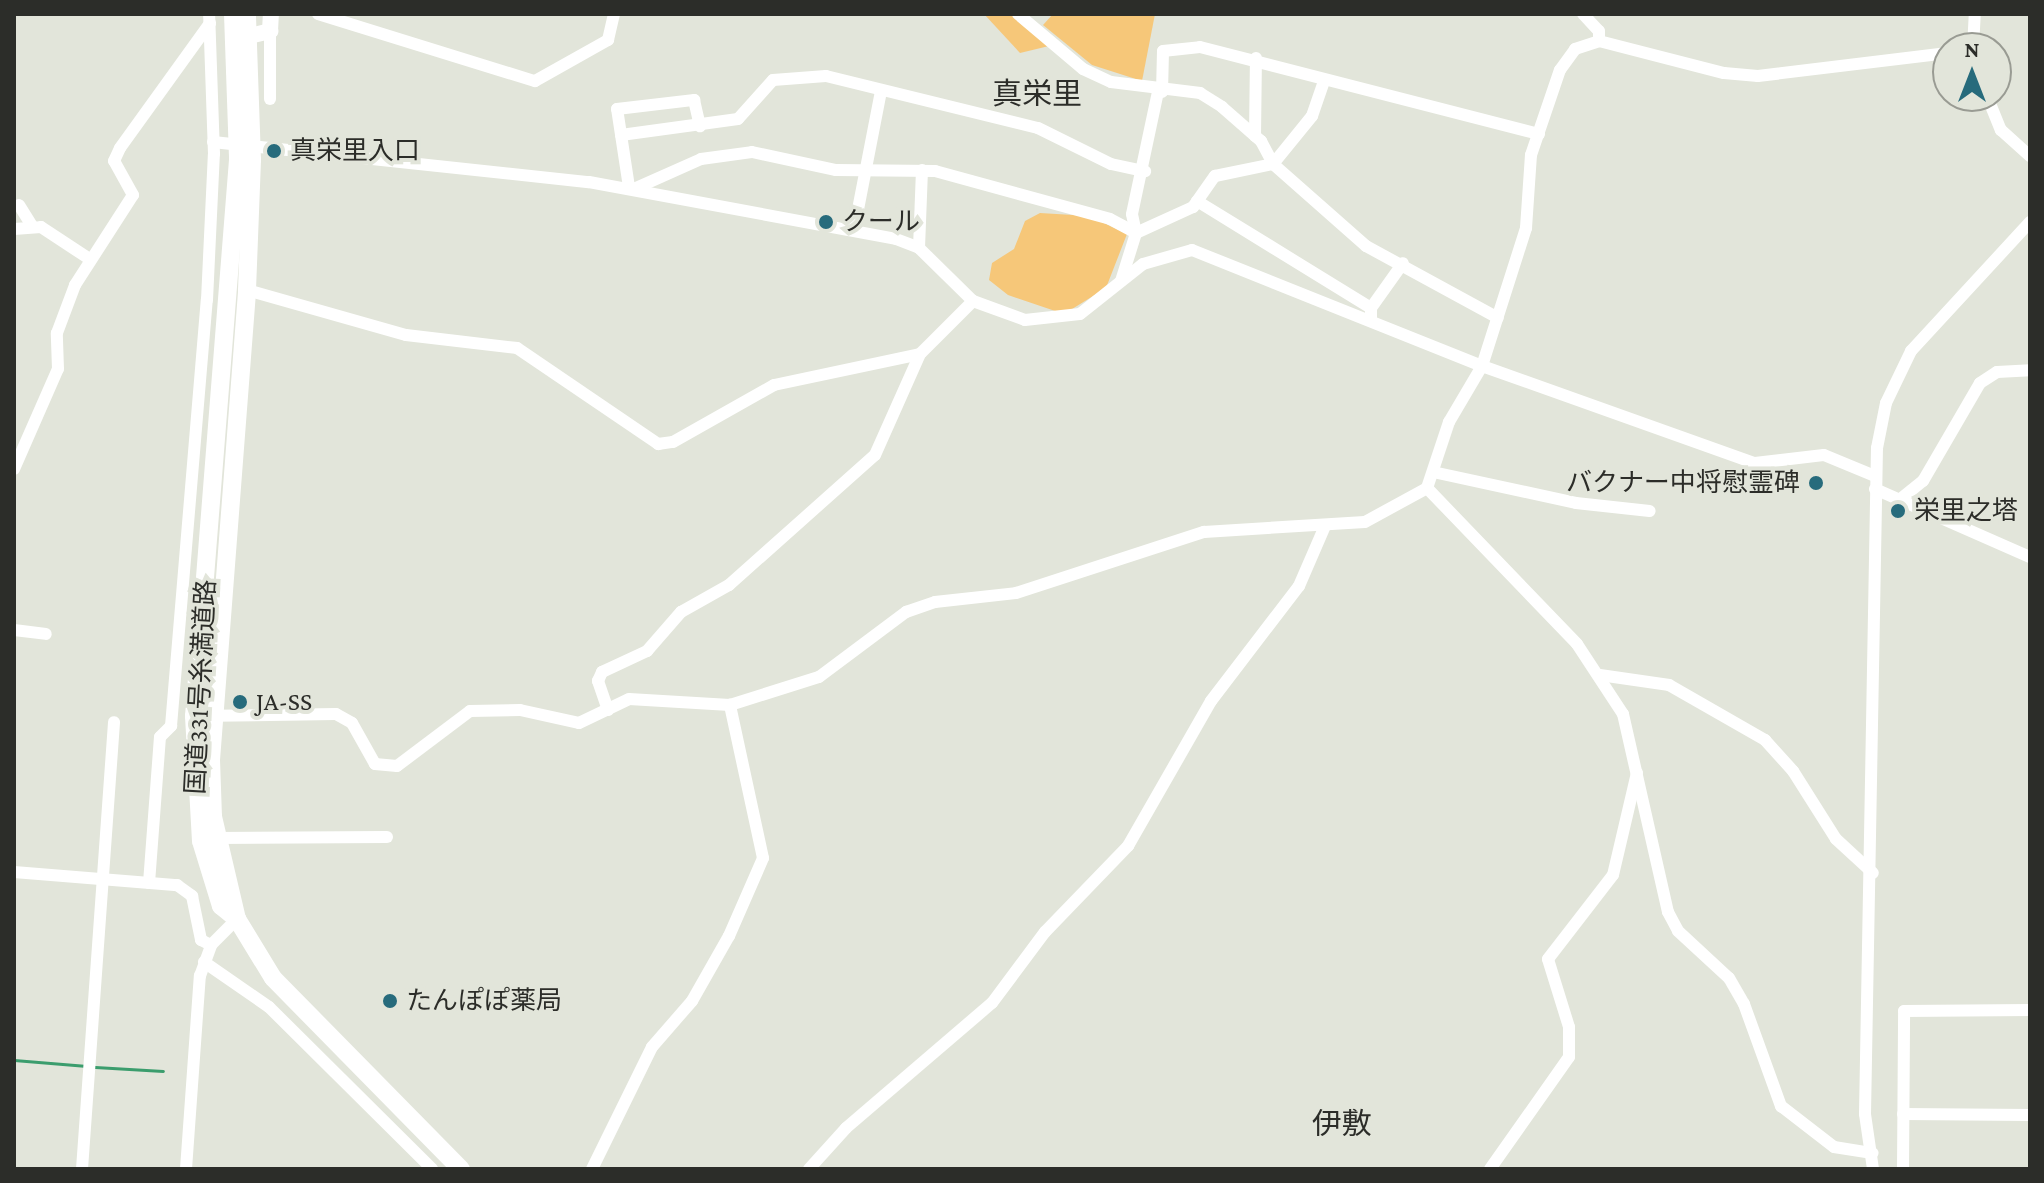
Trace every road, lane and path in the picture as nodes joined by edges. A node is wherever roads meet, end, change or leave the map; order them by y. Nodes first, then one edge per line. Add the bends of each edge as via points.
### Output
1 (233, 14) edge
2 (247, 14) edge
3 (271, 14) edge
4 (318, 14) edge
5 (614, 14) edge
6 (1018, 14) edge
7 (1583, 14) edge
8 (209, 19) edge
9 (270, 31) junction
10 (249, 36) junction
11 (1599, 41) junction
12 (1932, 55) edge
13 (1256, 58) junction
14 (1324, 82) junction
15 (881, 91) junction
16 (1160, 92) junction
17 (270, 99) dead end
18 (1994, 112) edge
19 (700, 126) junction
20 (1539, 134) junction
21 (621, 135) junction
22 (1255, 136) junction
23 (213, 142) junction
24 (245, 143) junction
25 (2030, 156) edge
26 (1273, 164) junction
27 (922, 170) junction
28 (865, 171) junction
29 (1145, 171) junction
30 (632, 188) junction
31 (1197, 201) junction
32 (19, 205) dead end
33 (2030, 222) edge
34 (32, 226) junction
35 (14, 229) edge
36 (854, 230) junction
37 (1136, 233) junction
38 (919, 248) junction
39 (88, 258) junction
40 (1403, 263) junction
41 (1121, 281) junction
42 (247, 290) junction
43 (973, 301) junction
44 (1371, 312) junction
45 (1498, 318) junction
46 (920, 354) junction
47 (1482, 366) junction
48 (2030, 370) edge
49 (194, 452) junction
50 (217, 454) junction
51 (14, 469) edge
52 (1433, 472) junction
53 (1875, 482) junction
54 (1427, 488) junction
55 (1903, 497) junction
56 (1650, 511) dead end
57 (1325, 526) junction
58 (187, 539) junction
59 (210, 541) junction
60 (2030, 557) edge
61 (14, 630) edge
62 (46, 634) dead end
63 (1600, 675) junction
64 (730, 705) junction
65 (608, 710) junction
66 (203, 716) junction
67 (114, 722) dead end
68 (1638, 770) junction
69 (387, 837) dead end
70 (209, 839) junction
71 (14, 872) edge
72 (1873, 873) junction
73 (101, 879) junction
74 (149, 883) junction
75 (237, 919) junction
76 (211, 945) junction
77 (204, 962) junction
78 (2030, 1010) edge
79 (1903, 1114) junction
80 (2030, 1115) edge
81 (1873, 1153) junction
82 (82, 1169) edge
83 (186, 1169) edge
84 (432, 1169) edge
85 (461, 1169) edge
86 (592, 1169) edge
87 (809, 1169) edge
88 (1490, 1169) edge
89 (1873, 1169) edge
90 (1903, 1169) edge

1 - 24 highway, 国道331号糸満道路
2 - 10 highway, 国道331号糸満道路
3 - 9 main road
4 - 5 street via 535,81 608,40
6 - 16 street via 1083,69
7 - 11 street via 1599,31
8 - 23 street
8 - 39 street via 120,148 114,161 133,195
9 - 10 main road
9 - 17 street
10 - 24 highway, 国道331号糸満道路
11 - 12 street via 1724,73 1758,76
11 - 20 street via 1584,44 1565,60
13 - 14 street
13 - 16 street via 1200,47 1163,51
13 - 22 street
14 - 20 street
14 - 26 street via 1312,116
15 - 19 street via 826,76 780,77 738,119
15 - 28 street
15 - 29 street via 1038,128 1111,164
16 - 22 street via 1200,93
16 - 29 street
18 - 25 street via 2001,130
19 - 21 street
19 - 21 street via 694,100 668,101 617,109
20 - 45 street via 1526,180 1526,228
21 - 30 street
22 - 26 street
23 - 24 street
23 - 49 street
24 - 30 street
24 - 42 highway, 国道331号糸満道路
24 - 50 highway, 国道331号糸満道路
26 - 31 street via 1215,176
26 - 40 street via 1366,246
27 - 28 street
27 - 37 street via 1100,216
27 - 38 street
28 - 30 street via 728,152
28 - 36 street
29 - 37 street via 1132,214
30 - 36 street
31 - 37 street
31 - 44 street
32 - 34 street
33 - 53 street via 1911,351 1886,403
34 - 35 street
34 - 39 street
36 - 38 street
37 - 41 street
38 - 43 street
39 - 51 street via 57,333 58,369
40 - 44 street
40 - 45 street
41 - 43 street via 1063,320 1025,320
41 - 44 street via 1162,255 1192,250
42 - 46 street via 406,335 517,348 658,444 673,442 774,385
42 - 66 highway, 国道331号糸満道路
43 - 46 street
44 - 47 street
45 - 47 street
46 - 65 street via 875,455 729,585 681,612 647,651 602,672 598,681
47 - 52 street via 1449,422
47 - 53 street via 1755,463 1824,455
48 - 55 street via 1997,372 1980,383 1923,481
49 - 50 street
49 - 58 street
50 - 59 highway, 国道331号糸満道路
52 - 54 street
52 - 56 street via 1576,503
53 - 55 street
53 - 72 street
54 - 57 street via 1365,522
54 - 63 street
55 - 60 street
57 - 64 street via 1193,534 1016,593 935,602 906,612 819,677
57 - 87 street via 1299,586 1211,701 1128,846 1045,932 992,1003 846,1128
58 - 59 street
58 - 74 street via 171,726 160,737
59 - 66 highway, 国道331号糸満道路
61 - 62 street
63 - 68 street via 1630,732
63 - 72 street via 1682,690 1765,740 1793,771 1823,824
64 - 65 street via 629,699
64 - 86 street via 763,858 729,936 692,1001 652,1047
65 - 66 street via 579,723 520,710 470,711 409,759 384,768 352,723 336,714
66 - 70 highway, 国道331号糸満道路
67 - 73 street
68 - 81 street via 1668,912 1736,991 1756,1027 1781,1106 1834,1147
68 - 88 street via 1613,875 1548,959 1569,1027 1569,1057
69 - 70 street
70 - 75 highway, 国道331号糸満道路 via 221,906
71 - 73 street
72 - 81 street via 1865,1114
73 - 74 street
73 - 82 street
74 - 76 street via 187,889 201,940
75 - 76 street
75 - 85 highway, 国道331号糸満道路 via 287,995
76 - 77 street
77 - 83 street
77 - 84 street via 279,1016
78 - 79 street via 1904,1011
79 - 80 street
79 - 90 street
81 - 89 street

